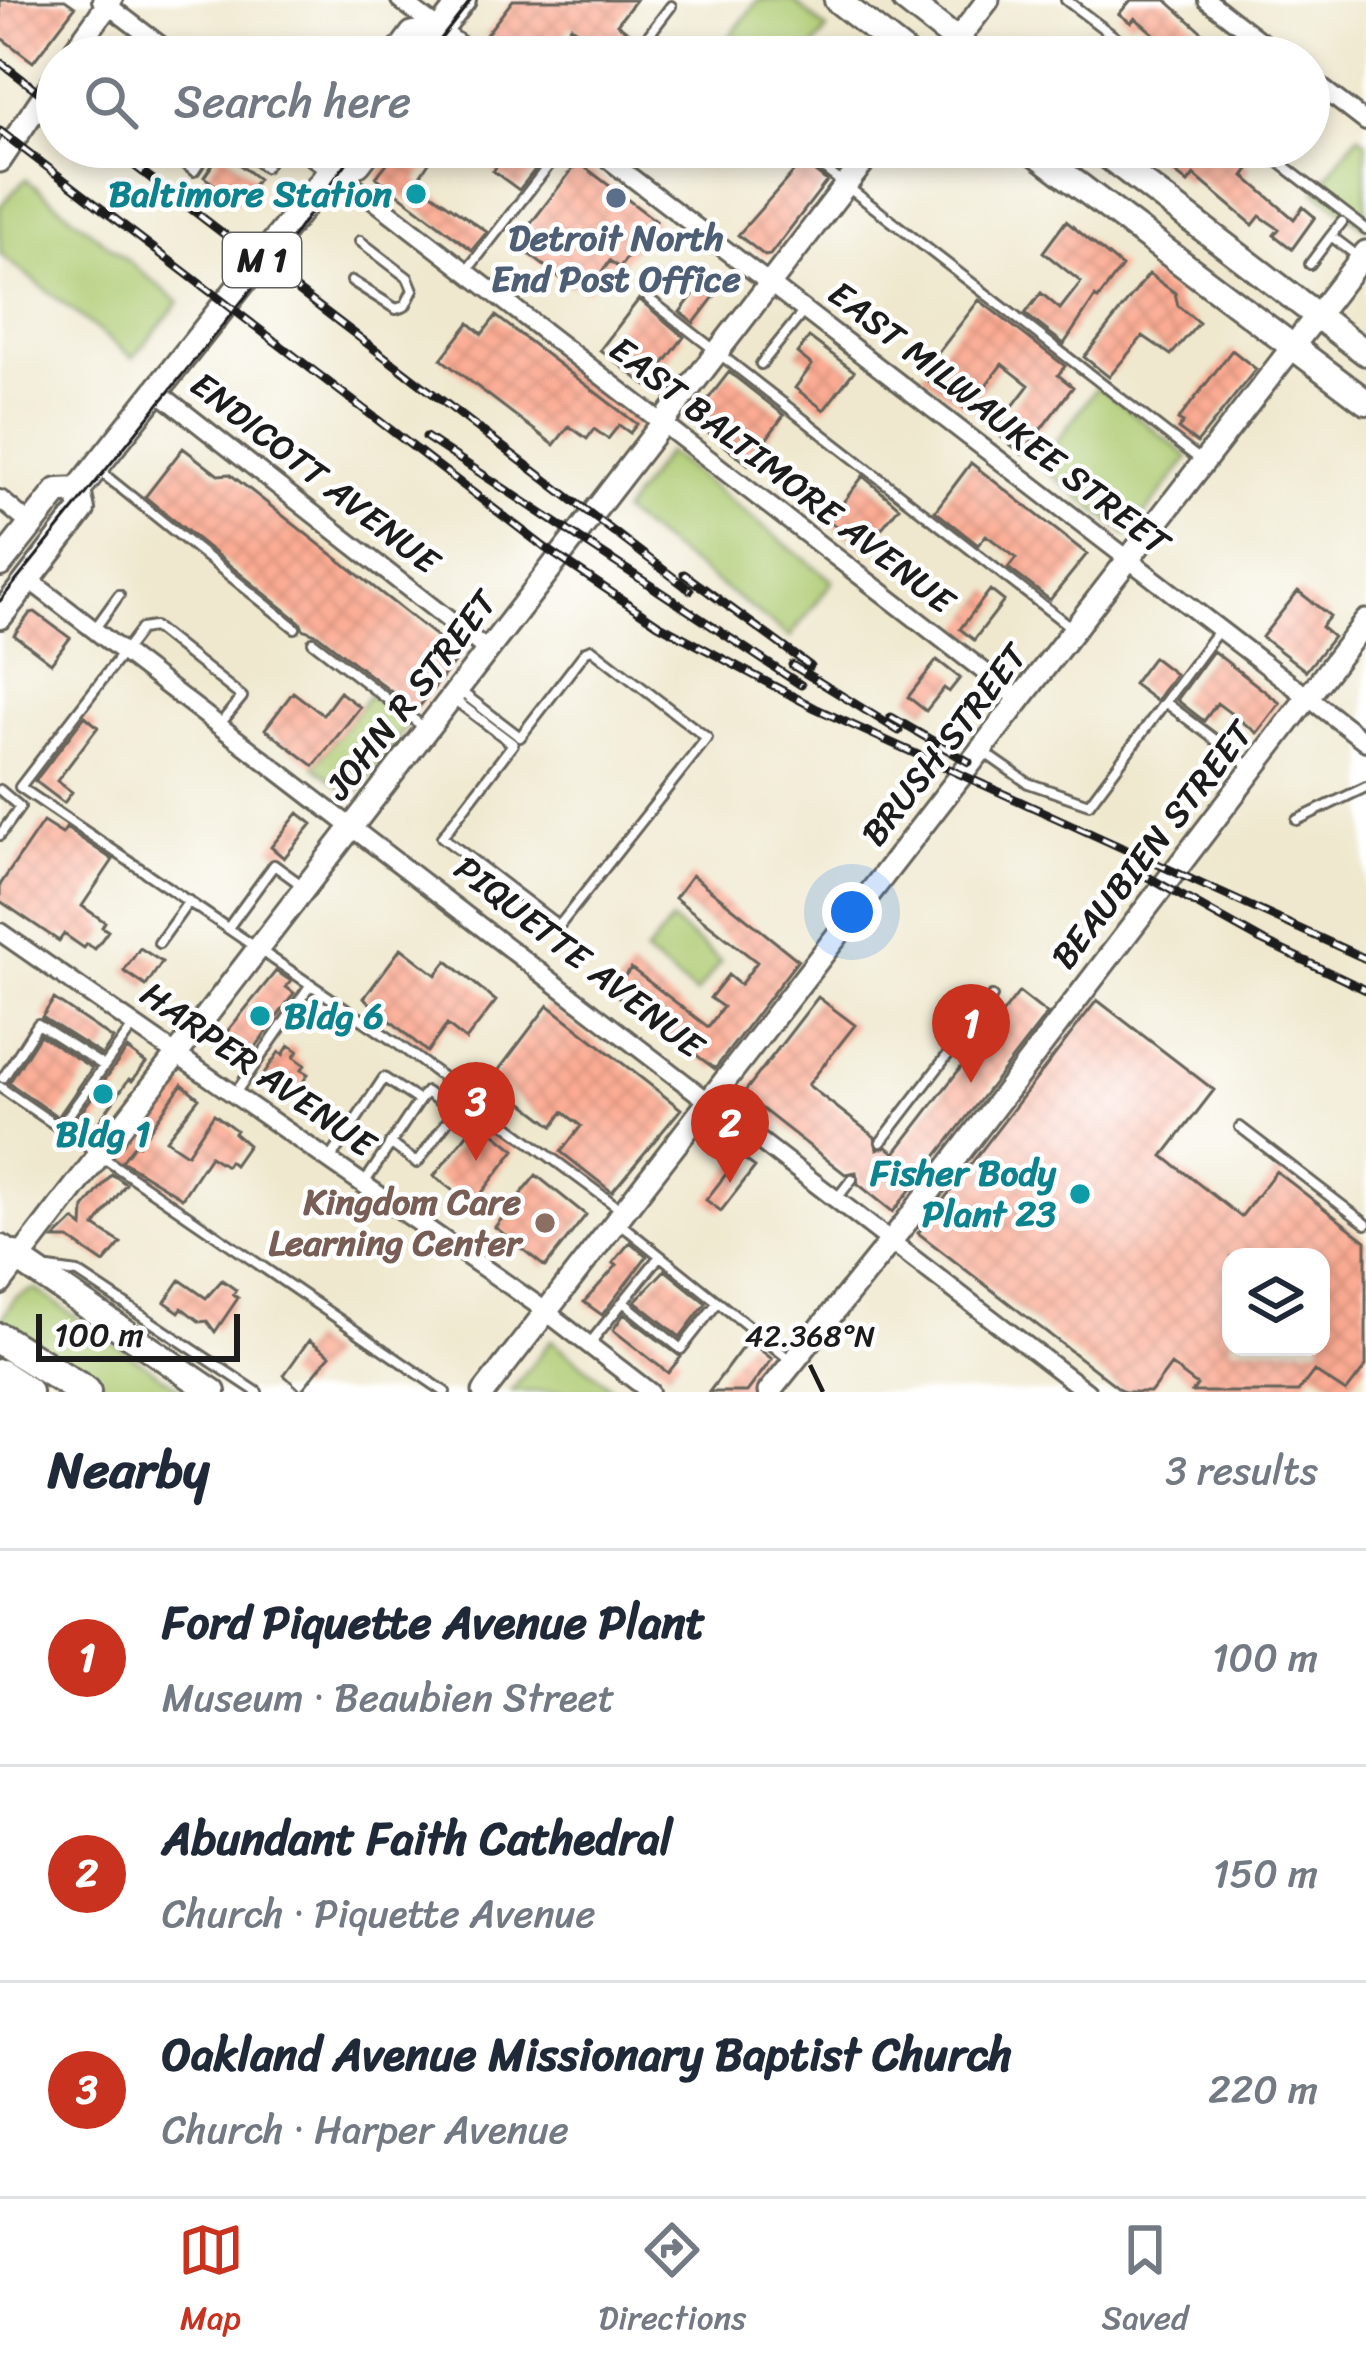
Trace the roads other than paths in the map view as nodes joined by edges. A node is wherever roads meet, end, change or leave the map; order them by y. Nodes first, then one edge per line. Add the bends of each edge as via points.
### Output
1 (400, 0) edge
2 (463, 0) edge
3 (836, 0) edge
4 (904, 0) edge
5 (988, 0) edge
6 (1066, 0) edge
7 (1207, 0) edge
8 (106, 2) edge
9 (671, 6) dead end
10 (928, 18) junction
11 (440, 30) junction
12 (650, 34) joint
13 (84, 36) edge
14 (149, 36) edge
15 (412, 36) edge
16 (440, 36) edge
17 (448, 36) edge
18 (653, 36) edge
19 (883, 36) edge
20 (923, 36) edge
21 (941, 36) edge
22 (961, 36) edge
23 (1113, 36) edge
24 (1254, 36) edge
25 (1330, 94) edge
26 (36, 107) edge
27 (1366, 122) edge
28 (0, 161) edge
29 (323, 168) edge
30 (341, 168) edge
31 (547, 168) edge
32 (619, 168) edge
33 (824, 168) edge
34 (859, 168) edge
35 (1071, 168) edge
36 (1124, 168) edge
37 (1286, 168) edge
38 (846, 185) junction
39 (1342, 222) dead end
40 (1197, 224) junction
41 (1366, 229) edge
42 (1331, 236) junction
43 (360, 241) dead end
44 (1172, 255) junction
45 (1364, 256) edge
46 (1310, 264) dead end
47 (465, 273) junction
48 (352, 281) dead end
49 (770, 283) junction
50 (649, 299) dead end
51 (805, 310) junction
52 (1317, 316) junction
53 (1293, 346) junction
54 (716, 352) junction
55 (1366, 353) edge
56 (761, 364) dead end
57 (158, 392) junction
58 (1366, 402) edge
59 (661, 424) junction
60 (1204, 463) junction
61 (96, 468) junction
62 (78, 490) junction
63 (0, 499) edge
64 (31, 525) junction
65 (1129, 560) junction
66 (0, 564) edge
67 (28, 578) junction
68 (119, 595) dead end
69 (0, 616) edge
70 (1366, 622) edge
71 (295, 628) dead end
72 (95, 629) junction
73 (1219, 629) junction
74 (1075, 630) junction
75 (314, 642) dead end
76 (487, 650) junction
77 (124, 652) junction
78 (454, 693) junction
79 (1307, 698) junction
80 (1021, 700) junction
81 (1165, 702) junction
82 (220, 724) junction
83 (426, 729) junction
84 (1366, 742) edge
85 (981, 751) junction
86 (1253, 768) junction
87 (1366, 787) edge
88 (0, 790) edge
89 (1298, 820) dead end
90 (352, 825) junction
91 (0, 835) edge
92 (304, 887) junction
93 (189, 901) junction
94 (228, 928) junction
95 (0, 932) edge
96 (160, 944) dead end
97 (257, 948) junction
98 (311, 984) junction
99 (992, 997) dead end
100 (135, 1024) junction
101 (177, 1052) junction
102 (104, 1066) junction
103 (2, 1083) edge
104 (235, 1093) junction
105 (711, 1100) junction
106 (419, 1101) junction
107 (64, 1120) dead end
108 (1240, 1127) dead end
109 (881, 1142) dead end
110 (390, 1143) junction
111 (98, 1156) junction
112 (330, 1159) junction
113 (852, 1179) dead end
114 (364, 1183) junction
115 (838, 1198) junction
116 (621, 1216) junction
117 (1366, 1224) edge
118 (891, 1241) junction
119 (661, 1256) junction
120 (10, 1262) edge
121 (623, 1302) junction
122 (718, 1302) junction
123 (547, 1312) junction
124 (0, 1340) edge
125 (589, 1345) junction
126 (793, 1362) junction
127 (0, 1375) edge
128 (26, 1392) edge
129 (86, 1392) edge
130 (213, 1392) edge
131 (256, 1392) edge
132 (445, 1392) edge
133 (484, 1392) edge
134 (650, 1392) edge
135 (769, 1392) edge
136 (1087, 1392) edge

1 - 11 street
2 - 11 main road
3 - 19 main road
4 - 10 main road
5 - 22 street
6 - 23 lane
7 - 24 street
8 - 13 street
8 - 14 street
9 - 12 lane
10 - 20 main road
10 - 21 main road
11 - 15 main road
11 - 16 main road
11 - 17 street
12 - 18 lane
25 - 27 street
26 - 28 street
29 - 57 main road, M 1
30 - 47 street, EAST BALTIMORE AVENUE
31 - 47 lane
32 - 49 street, EAST MILWAUKEE STREET
33 - 38 lane
34 - 38 street, JOHN R STREET
35 - 44 main road
36 - 40 main road
37 - 41 lane
38 - 49 street, JOHN R STREET
38 - 60 lane
39 - 42 lane
40 - 44 main road via 1191,245
40 - 52 main road
42 - 45 lane
42 - 46 lane
43 - 48 lane via 413,290 396,309
44 - 53 main road
45 - 52 street, BRUSH STREET
47 - 59 street, EAST BALTIMORE AVENUE
49 - 51 street, EAST MILWAUKEE STREET
49 - 54 street, JOHN R STREET
50 - 54 lane
51 - 56 lane
51 - 65 street, EAST MILWAUKEE STREET
52 - 53 street, BRUSH STREET
52 - 55 main road
53 - 58 main road
53 - 60 street, BRUSH STREET
54 - 59 street, JOHN R STREET
54 - 74 lane
57 - 61 main road, M 1
57 - 76 street, ENDICOTT AVENUE
59 - 76 street, JOHN R STREET
59 - 80 street, EAST BALTIMORE AVENUE
60 - 65 street, BRUSH STREET
61 - 62 main road, M 1
61 - 71 lane
62 - 64 main road, M 1 via 58,491
62 - 67 main road, M 1 via 82,510
63 - 64 street
64 - 66 main road, M 1
65 - 73 street, EAST MILWAUKEE STREET
65 - 74 street, BRUSH STREET
67 - 69 main road, M 1
67 - 72 street, PIQUETTE AVENUE
68 - 72 lane
70 - 79 street, BEAUBIEN STREET
72 - 77 street, PIQUETTE AVENUE
73 - 79 street, EAST MILWAUKEE STREET
73 - 81 lane
74 - 80 street, BRUSH STREET
75 - 83 lane
76 - 78 street, JOHN R STREET
77 - 82 street, PIQUETTE AVENUE
77 - 82 lane via 141,629 154,627 242,697
77 - 93 lane via 20,787
78 - 78 lane via 513,744 442,837 559,926 707,738 592,649 520,737
78 - 83 street, JOHN R STREET
79 - 84 street, EAST MILWAUKEE STREET
79 - 86 street, BEAUBIEN STREET
80 - 85 street, BRUSH STREET
81 - 85 lane via 1089,804 1028,783
81 - 86 lane
82 - 90 street, PIQUETTE AVENUE
83 - 90 street, JOHN R STREET
85 - 105 street, BRUSH STREET
86 - 118 street, BEAUBIEN STREET
87 - 89 lane
88 - 91 lane via 20,807
90 - 92 street, JOHN R STREET
90 - 105 street, PIQUETTE AVENUE
92 - 94 lane via 274,865
92 - 97 street, JOHN R STREET
93 - 94 lane
93 - 96 lane
94 - 97 lane
95 - 100 street, HARPER AVENUE
97 - 98 lane
97 - 101 street, JOHN R STREET
98 - 104 lane
98 - 116 lane
99 - 109 lane
100 - 101 street, HARPER AVENUE
100 - 102 lane
101 - 104 street, HARPER AVENUE
101 - 111 street, JOHN R STREET
102 - 103 lane via 38,1024
102 - 107 lane
103 - 111 lane
104 - 112 street, HARPER AVENUE
105 - 115 street, PIQUETTE AVENUE
105 - 116 street, BRUSH STREET
106 - 110 lane
106 - 110 lane via 426,1092 454,1112 417,1163
106 - 112 lane via 384,1078
108 - 117 lane
110 - 114 lane
111 - 120 street, JOHN R STREET
111 - 132 lane
112 - 114 street, HARPER AVENUE
113 - 115 lane
114 - 123 street, HARPER AVENUE
115 - 118 street, PIQUETTE AVENUE
116 - 119 lane
116 - 123 street, BRUSH STREET
118 - 126 street, BEAUBIEN STREET
118 - 136 street, PIQUETTE AVENUE
119 - 121 lane
119 - 122 lane
120 - 130 main road
120 - 131 lane via 78,1273
121 - 122 lane via 681,1348
121 - 125 lane
122 - 126 lane
123 - 125 street, HARPER AVENUE
123 - 133 street, BRUSH STREET
124 - 129 highway
125 - 134 street, HARPER AVENUE
126 - 135 street, BEAUBIEN STREET
127 - 128 highway

